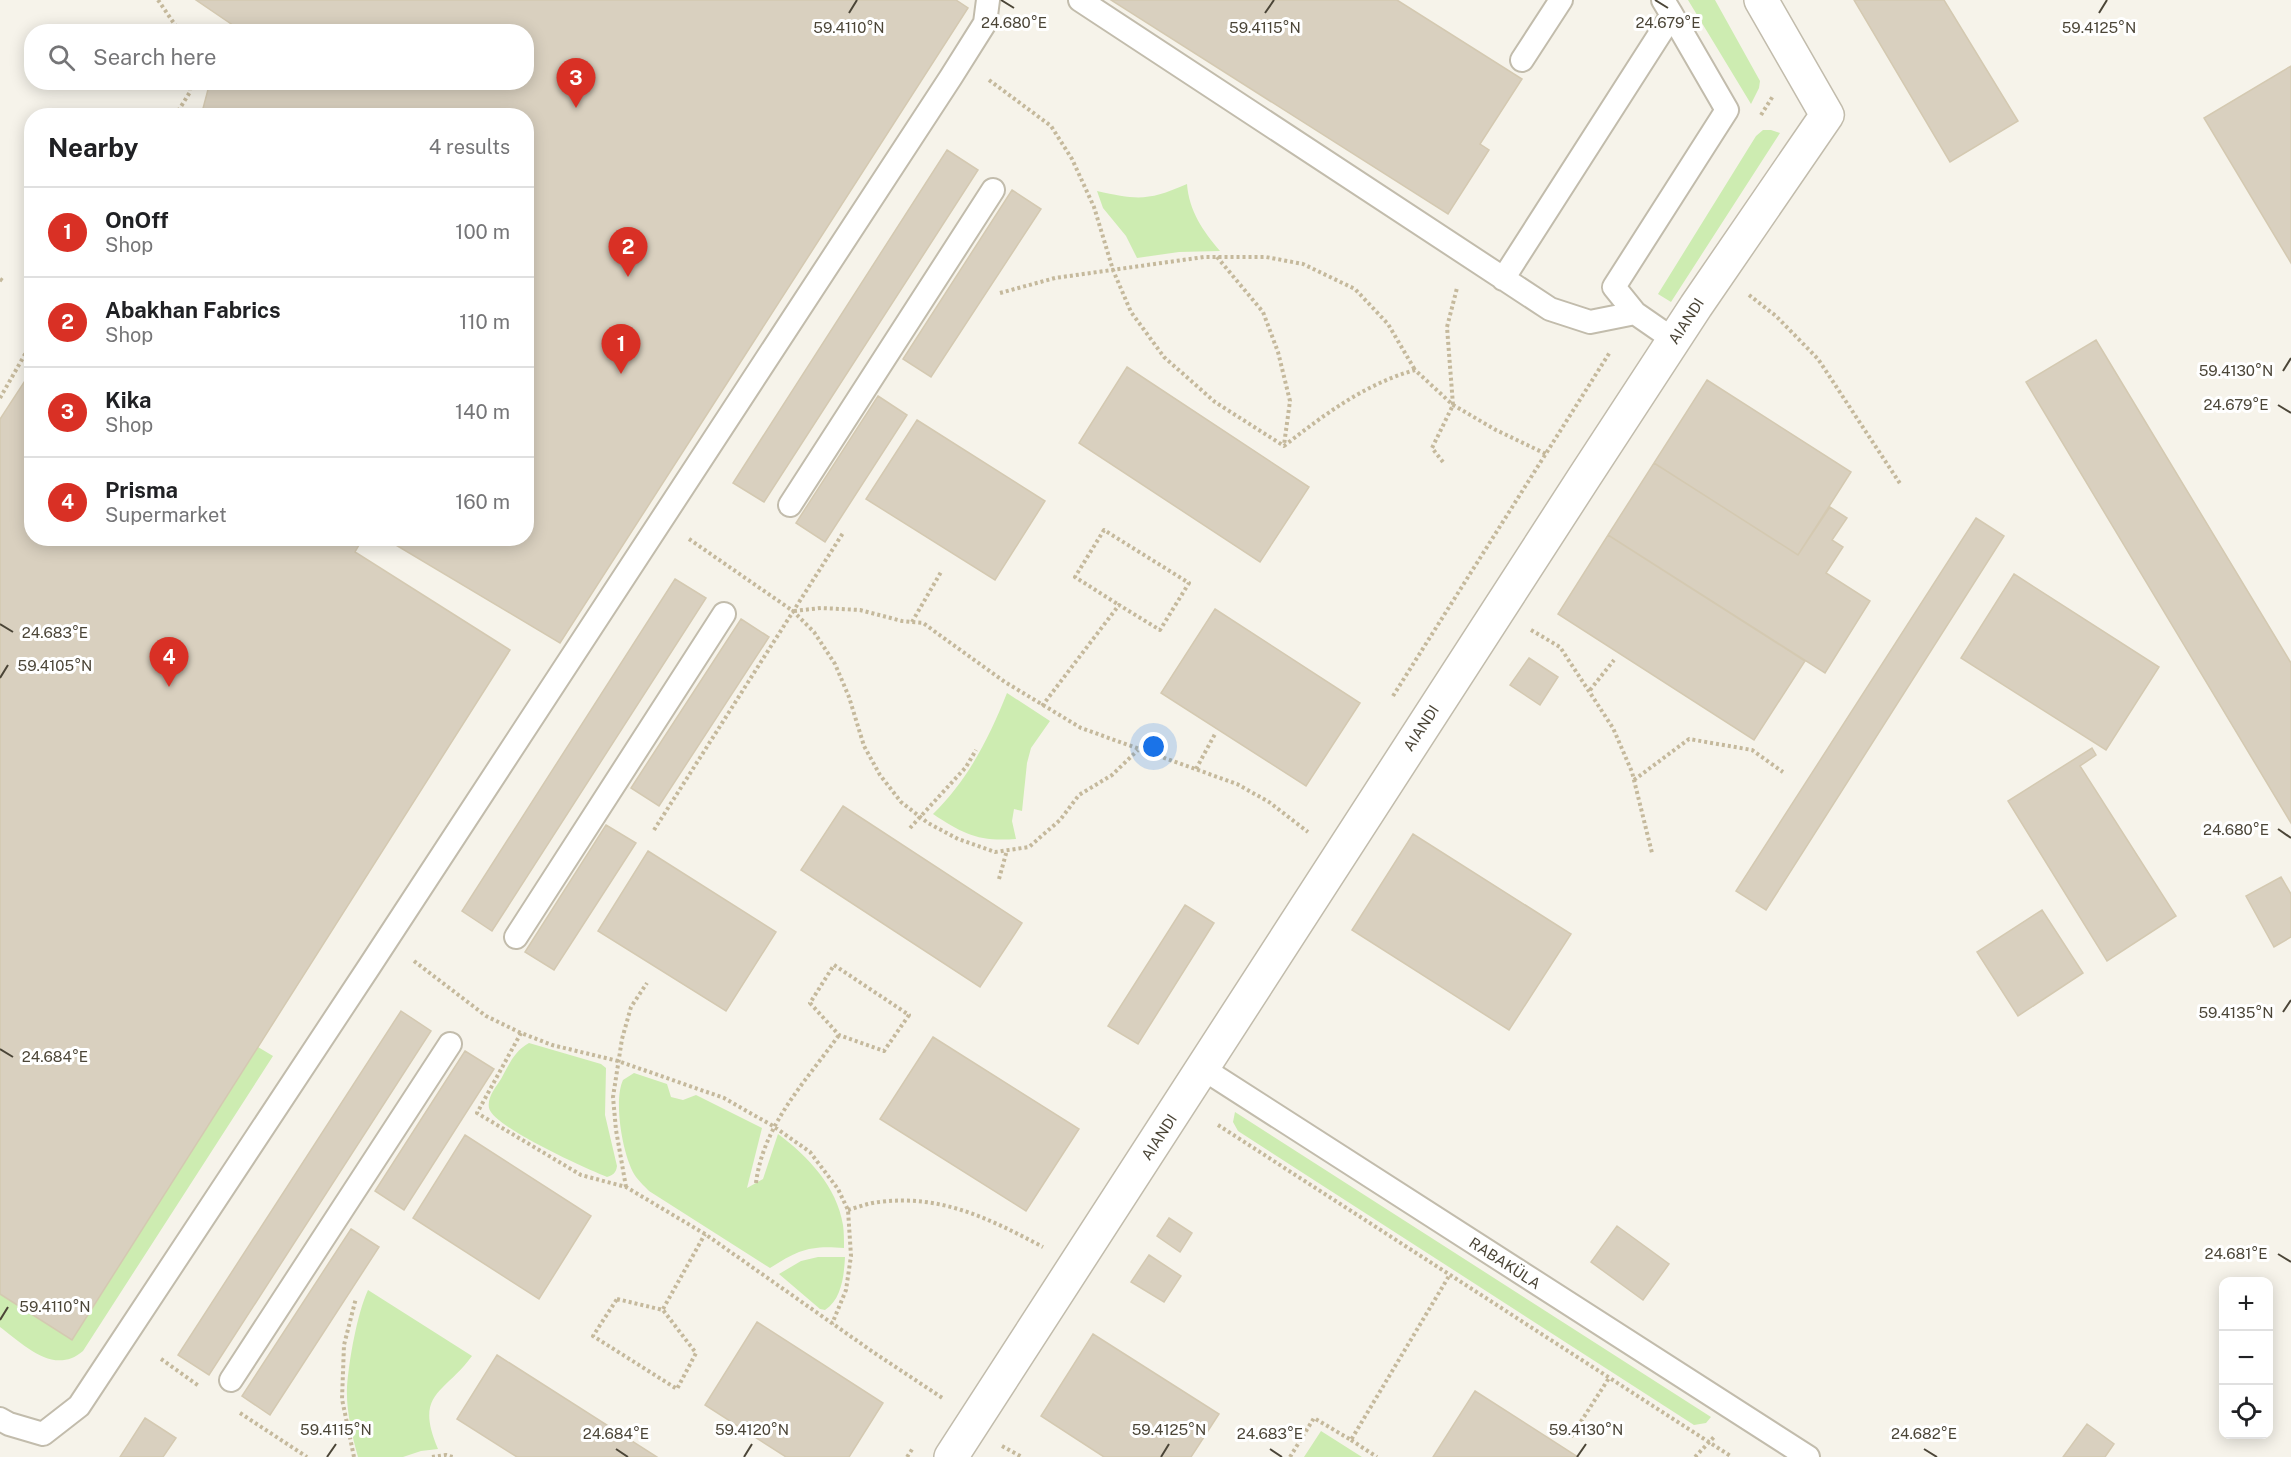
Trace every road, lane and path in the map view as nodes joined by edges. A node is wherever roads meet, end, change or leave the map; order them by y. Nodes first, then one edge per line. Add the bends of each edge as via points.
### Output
1 (158, 0) edge
2 (988, 0) edge
3 (1080, 0) edge
4 (1561, 0) edge
5 (1761, 0) edge
6 (1667, 8) edge
7 (174, 24) edge
8 (1522, 60) dead end
9 (981, 74) dead end
10 (190, 90) edge
11 (1774, 94) dead end
12 (180, 108) edge
13 (1755, 124) dead end
14 (993, 190) dead end
15 (1217, 257) junction
16 (1476, 261) junction
17 (1113, 270) junction
18 (1503, 279) junction
19 (1000, 293) dead end
20 (1748, 294) dead end
21 (1635, 314) junction
22 (1674, 340) junction
23 (24, 356) edge
24 (1415, 370) junction
25 (0, 398) edge
26 (1453, 405) junction
27 (1284, 446) junction
28 (1546, 454) junction
29 (1443, 462) dead end
30 (1901, 485) dead end
31 (790, 505) dead end
32 (843, 533) dead end
33 (685, 536) dead end
34 (940, 572) dead end
35 (1119, 605) junction
36 (793, 611) junction
37 (724, 614) dead end
38 (912, 622) junction
39 (1522, 625) dead end
40 (1614, 660) dead end
41 (1590, 690) junction
42 (1389, 702) dead end
43 (1042, 706) junction
44 (1215, 734) dead end
45 (976, 750) dead end
46 (1138, 750) junction
47 (1196, 769) junction
48 (1783, 772) dead end
49 (1634, 780) junction
50 (920, 816) junction
51 (1314, 822) dead end
52 (910, 828) dead end
53 (654, 830) dead end
54 (1308, 832) junction
55 (1302, 841) dead end
56 (1007, 850) junction
57 (1652, 853) dead end
58 (999, 879) dead end
59 (516, 937) dead end
60 (414, 961) dead end
61 (647, 983) dead end
62 (521, 1033) junction
63 (839, 1035) junction
64 (450, 1044) dead end
65 (618, 1061) junction
66 (1202, 1068) junction
67 (1218, 1125) dead end
68 (773, 1126) junction
69 (756, 1183) dead end
70 (626, 1187) junction
71 (848, 1210) junction
72 (705, 1234) junction
73 (1044, 1247) dead end
74 (1449, 1276) junction
75 (356, 1298) dead end
76 (663, 1310) junction
77 (832, 1324) junction
78 (1609, 1378) junction
79 (231, 1380) dead end
80 (945, 1400) dead end
81 (0, 1419) edge
82 (1716, 1434) dead end
83 (1571, 1437) dead end
84 (1351, 1440) junction
85 (996, 1442) dead end
86 (1711, 1443) junction
87 (354, 1457) edge
88 (432, 1457) edge
89 (453, 1457) edge
90 (951, 1457) edge
91 (1022, 1457) edge
92 (1290, 1457) edge
93 (1377, 1457) edge
94 (1695, 1457) edge
95 (1732, 1457) edge
96 (1808, 1457) edge

1 - 7 path
2 - 81 lane via 985,24 951,77 79,1406 43,1434
3 - 16 lane
4 - 8 lane
5 - 22 street, AIANDI via 1827,115
6 - 18 lane
6 - 21 lane via 1727,110 1614,287
9 - 17 path via 1051,126 1072,159 1094,207
10 - 12 path
11 - 13 path
14 - 31 lane
15 - 17 path
15 - 24 path via 1266,257 1303,264 1355,289 1388,324
15 - 27 path via 1263,312 1278,352 1290,401
16 - 18 lane
16 - 26 path via 1455,290 1447,327
17 - 19 path via 1055,278
17 - 27 path via 1131,312 1164,357 1215,402
18 - 21 lane via 1550,309 1590,321
20 - 30 path via 1818,358
21 - 22 lane
21 - 28 path
22 - 66 street, AIANDI
23 - 25 path
24 - 26 path
24 - 27 path via 1359,392
26 - 28 path
26 - 29 path via 1432,448
28 - 42 path
32 - 36 path
33 - 36 path
34 - 38 path
35 - 35 path via 1160,630 1189,583 1104,530 1075,577
35 - 43 path
36 - 38 path via 860,610
36 - 50 path via 814,632 835,664 864,746 880,775 901,802
36 - 53 path
37 - 59 lane
38 - 43 path via 923,623
39 - 41 path via 1560,647
40 - 41 path
41 - 49 path via 1613,728
43 - 46 path via 1081,728
44 - 47 path
45 - 50 path via 966,767
46 - 47 path
46 - 56 path via 1112,775 1079,795 1060,820 1029,847
47 - 54 path via 1237,784 1269,802
48 - 49 path via 1752,750 1689,739
49 - 57 path
50 - 52 path
50 - 56 path via 958,839 995,852
51 - 54 path
54 - 55 path
56 - 58 path
60 - 62 path via 486,1016
61 - 65 path via 631,1007
62 - 65 path
62 - 70 path via 477,1113 581,1175
63 - 63 path via 884,1051 909,1015 834,965 810,1003
63 - 68 path
64 - 79 lane
65 - 68 path via 724,1098
65 - 70 path via 613,1097
66 - 90 street, AIANDI
66 - 96 lane, RABAKÜLA
67 - 74 path
68 - 69 path
68 - 71 path via 810,1152 838,1189
70 - 72 path
71 - 73 path via 879,1202 921,1202 961,1208
71 - 77 path via 851,1256 846,1290
72 - 76 path
72 - 77 path
74 - 78 path
74 - 84 path
75 - 87 path via 344,1345 342,1400
76 - 76 path via 696,1353 677,1389 593,1336 617,1299
77 - 80 path
78 - 83 path
78 - 86 path
82 - 86 path
84 - 92 path via 1314,1418
84 - 93 path
85 - 91 path
86 - 94 path
86 - 95 path
88 - 89 path

